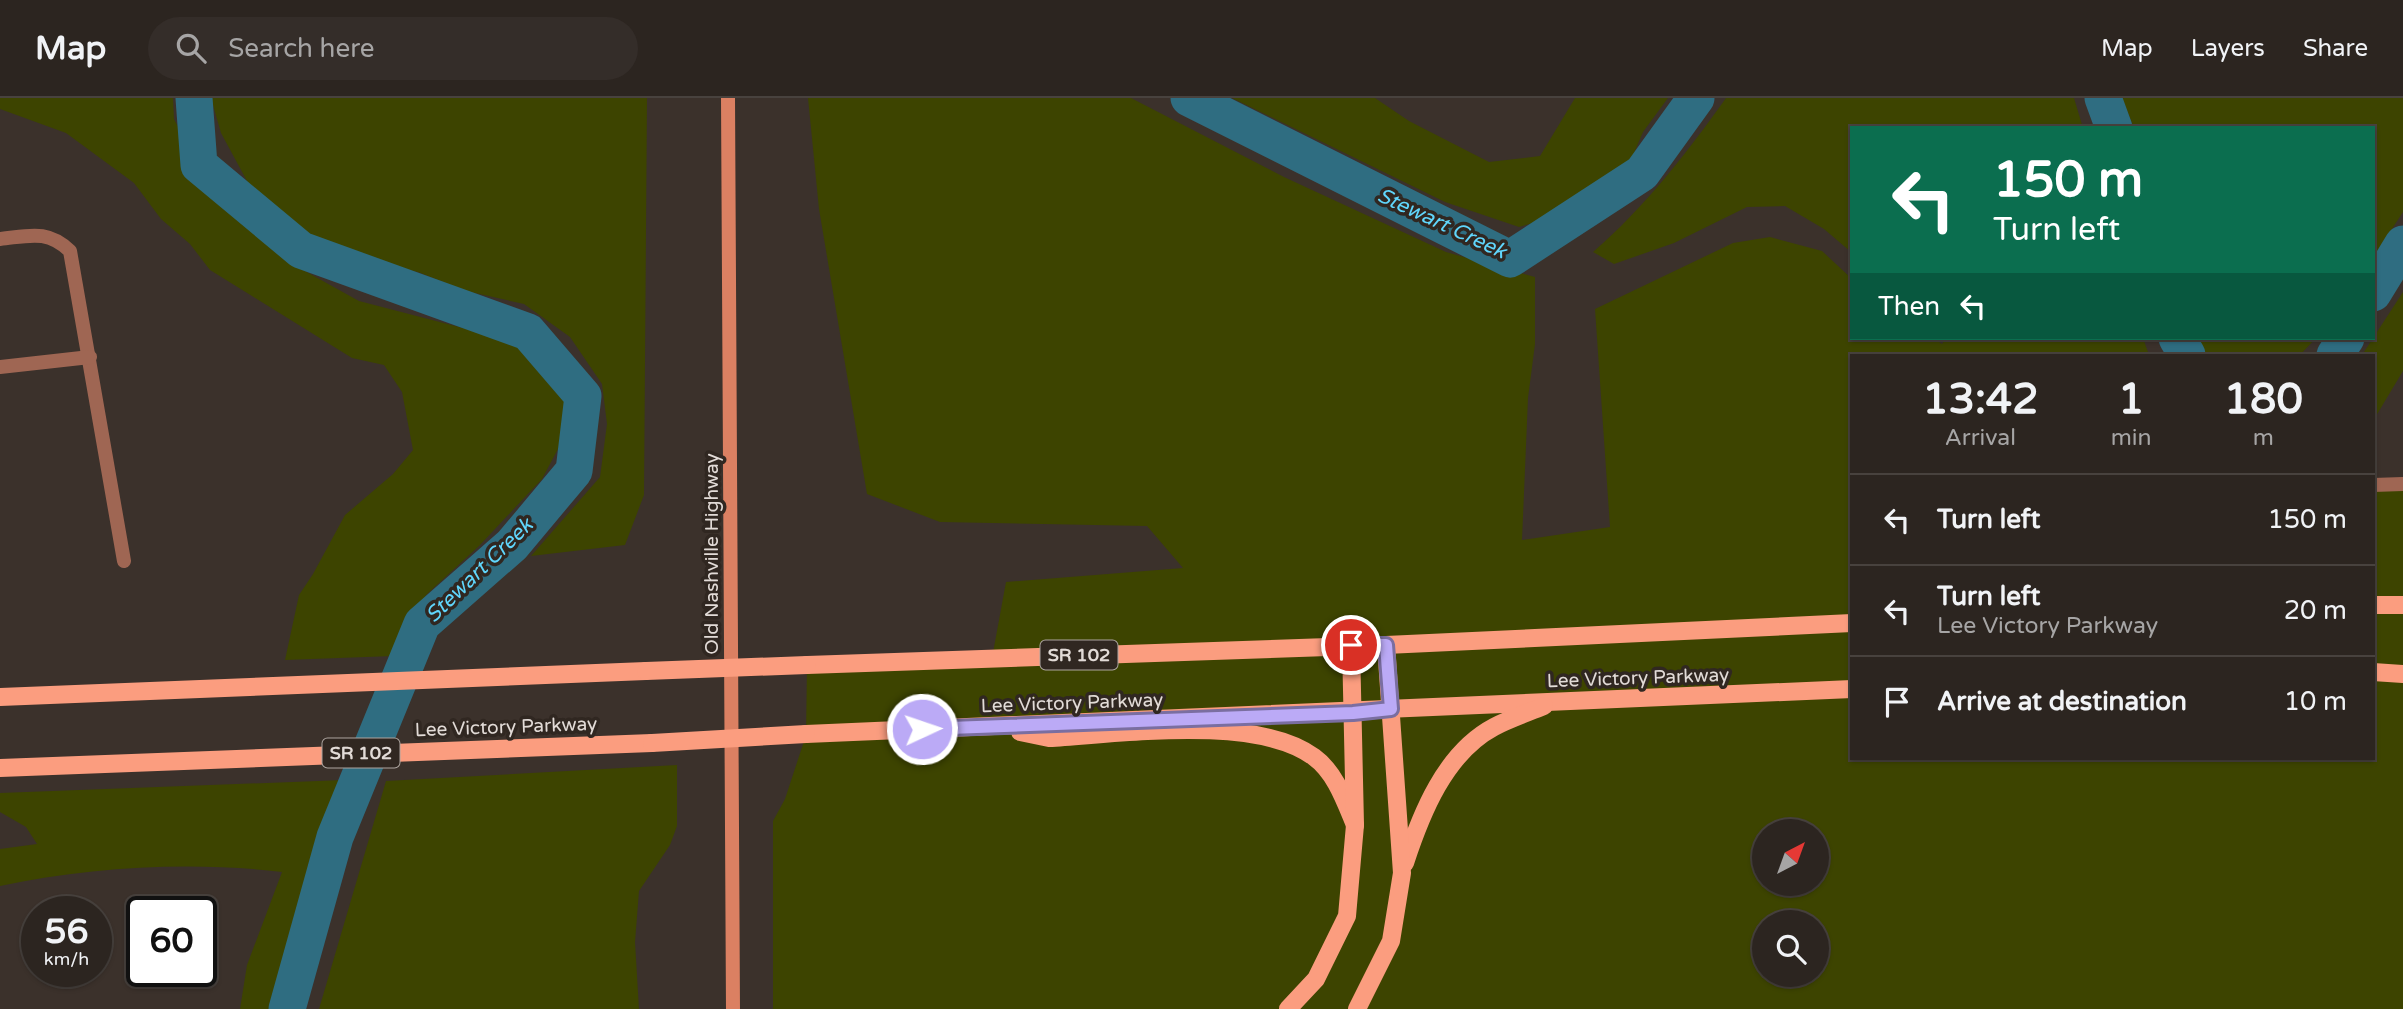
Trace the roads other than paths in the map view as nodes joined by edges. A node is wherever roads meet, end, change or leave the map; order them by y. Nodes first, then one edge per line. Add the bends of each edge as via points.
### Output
1 (728, 98) edge
2 (0, 240) edge
3 (90, 357) junction
4 (0, 367) edge
5 (2403, 484) edge
6 (2375, 485) edge
7 (124, 561) dead end
8 (2375, 605) edge
9 (2403, 605) edge
10 (1850, 623) edge
11 (1351, 645) junction
12 (1386, 645) junction
13 (2375, 672) edge
14 (2403, 674) edge
15 (1850, 689) edge
16 (0, 697) edge
17 (1554, 702) junction
18 (1391, 709) junction
19 (1353, 713) junction
20 (992, 726) junction
21 (0, 768) edge
22 (1355, 825) junction
23 (1402, 873) junction
24 (733, 1009) edge
25 (1287, 1009) edge
26 (1357, 1009) edge

1 - 24 main road, Old Nashville Highway
2 - 3 street via 37,235 56,238 70,251
3 - 4 street
3 - 7 street
5 - 6 street
8 - 9 main road
10 - 12 main road, SR 102
11 - 12 main road, SR 102
11 - 16 main road, SR 102, bridge
11 - 19 main road
12 - 18 main road
13 - 14 main road
15 - 17 main road, Lee Victory Parkway / SR 102
17 - 18 main road, Lee Victory Parkway / SR 102
17 - 23 main road via 1492,727 1461,754 1435,789
18 - 19 main road, Lee Victory Parkway / SR 102
18 - 23 main road
19 - 20 main road, Lee Victory Parkway / SR 102
19 - 22 main road
20 - 21 main road, Lee Victory Parkway / SR 102, bridge
20 - 22 main road via 1049,738 1232,731 1270,736 1315,758 1331,775
22 - 25 main road via 1347,916 1316,979
23 - 26 main road via 1391,941

